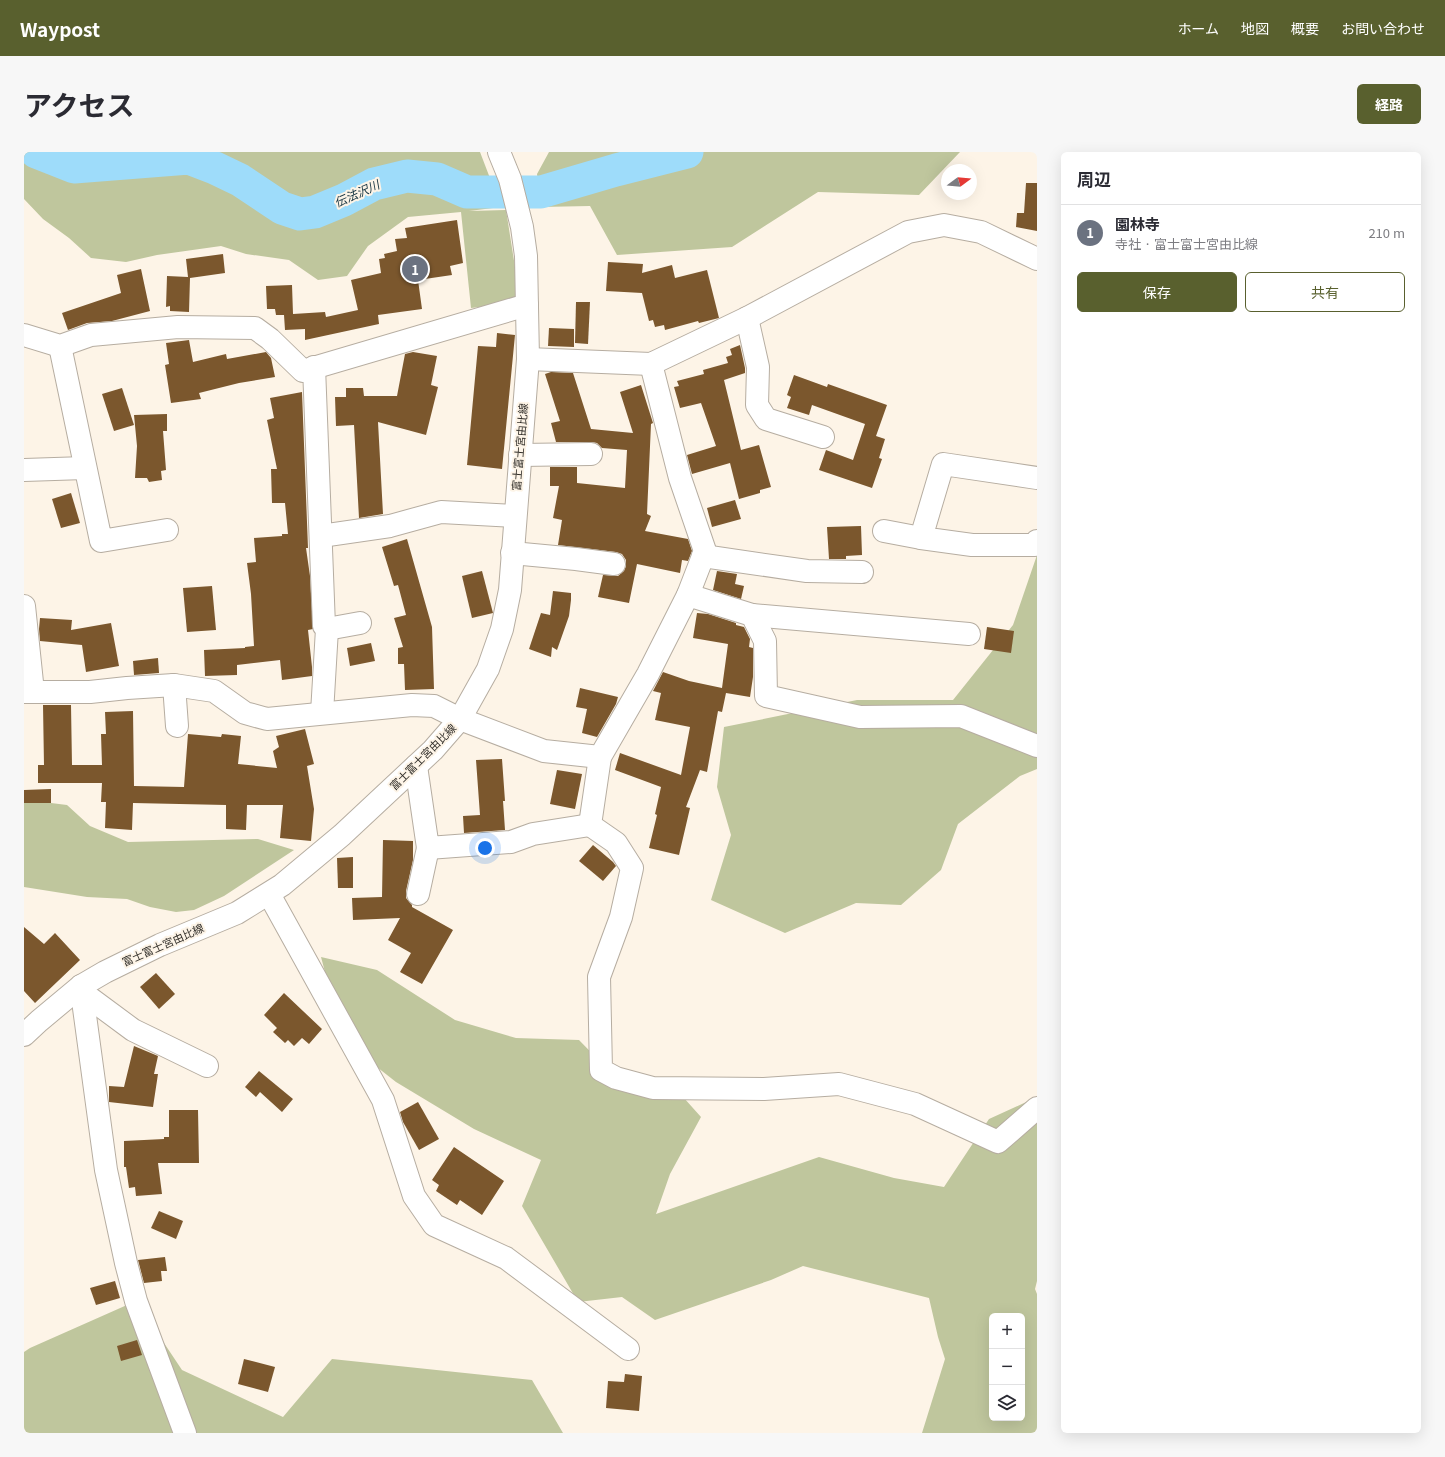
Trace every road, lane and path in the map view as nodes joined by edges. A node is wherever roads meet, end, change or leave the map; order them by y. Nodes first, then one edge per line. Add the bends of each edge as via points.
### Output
1 (499, 152) edge
2 (1037, 259) edge
3 (527, 306) junction
4 (747, 318) junction
5 (24, 335) edge
6 (60, 346) junction
7 (528, 359) junction
8 (651, 364) junction
9 (314, 367) junction
10 (823, 437) dead end
11 (591, 454) dead end
12 (520, 455) junction
13 (86, 468) junction
14 (24, 470) edge
15 (1037, 478) edge
16 (515, 516) junction
17 (167, 530) dead end
18 (884, 531) dead end
19 (321, 536) junction
20 (921, 538) junction
21 (1037, 541) edge
22 (512, 553) junction
23 (703, 556) junction
24 (614, 564) dead end
25 (862, 572) dead end
26 (688, 595) junction
27 (24, 606) edge
28 (752, 615) junction
29 (360, 623) dead end
30 (327, 629) junction
31 (969, 634) dead end
32 (26, 636) edge
33 (174, 685) junction
34 (28, 692) edge
35 (322, 713) junction
36 (460, 719) junction
37 (177, 726) dead end
38 (1037, 746) edge
39 (600, 757) junction
40 (416, 766) junction
41 (590, 825) junction
42 (428, 848) junction
43 (269, 894) junction
44 (418, 894) dead end
45 (82, 989) junction
46 (24, 1035) edge
47 (207, 1066) dead end
48 (1037, 1108) edge
49 (628, 1349) dead end
50 (185, 1433) edge

1 - 3 street, 富士富士宮由比線 via 510,179 522,227 526,256
2 - 4 street via 981,232 944,225 908,232
3 - 7 street, 富士富士宮由比線
3 - 9 street
4 - 8 street
4 - 10 street via 758,367 757,405 766,419
5 - 6 street
6 - 9 street via 91,335 170,327 255,328 303,371
6 - 13 street
7 - 8 street
7 - 12 street, 富士富士宮由比線
8 - 23 street via 680,478 705,551
9 - 19 street
11 - 12 street
12 - 16 street, 富士富士宮由比線
13 - 14 street
13 - 17 street via 101,541
15 - 20 street via 943,464
16 - 19 street via 441,512 390,526
16 - 22 street, 富士富士宮由比線
18 - 20 street
19 - 30 street via 324,626
20 - 21 street via 972,545 1035,544
22 - 24 street
22 - 36 street, 富士富士宮由比線 via 510,590 502,629 488,669
23 - 25 street via 807,570
23 - 26 street
26 - 28 street
26 - 39 street via 648,674
27 - 32 street
28 - 31 street
28 - 38 street via 765,641 766,696 860,717 961,716
29 - 30 street
30 - 35 street
32 - 34 street
33 - 34 street via 90,692
33 - 35 street via 214,691 245,713 267,718
33 - 37 street
35 - 36 street via 412,705 434,706
36 - 39 street via 544,751
36 - 40 street, 富士富士宮由比線
39 - 41 street
40 - 42 street
40 - 43 street, 富士富士宮由比線 via 318,856
41 - 42 street via 533,834 511,842
41 - 48 street via 616,843 632,868 621,917 599,977 601,1070 616,1078 653,1088 764,1089 839,1084 915,1104 998,1142
42 - 44 street
43 - 45 street, 富士富士宮由比線 via 237,913 160,945 105,972
43 - 49 street via 383,1100 414,1196 434,1225 506,1258
45 - 46 street, 富士富士宮由比線 via 39,1020
45 - 47 street via 133,1030
45 - 50 street via 106,1170 126,1263 136,1301

